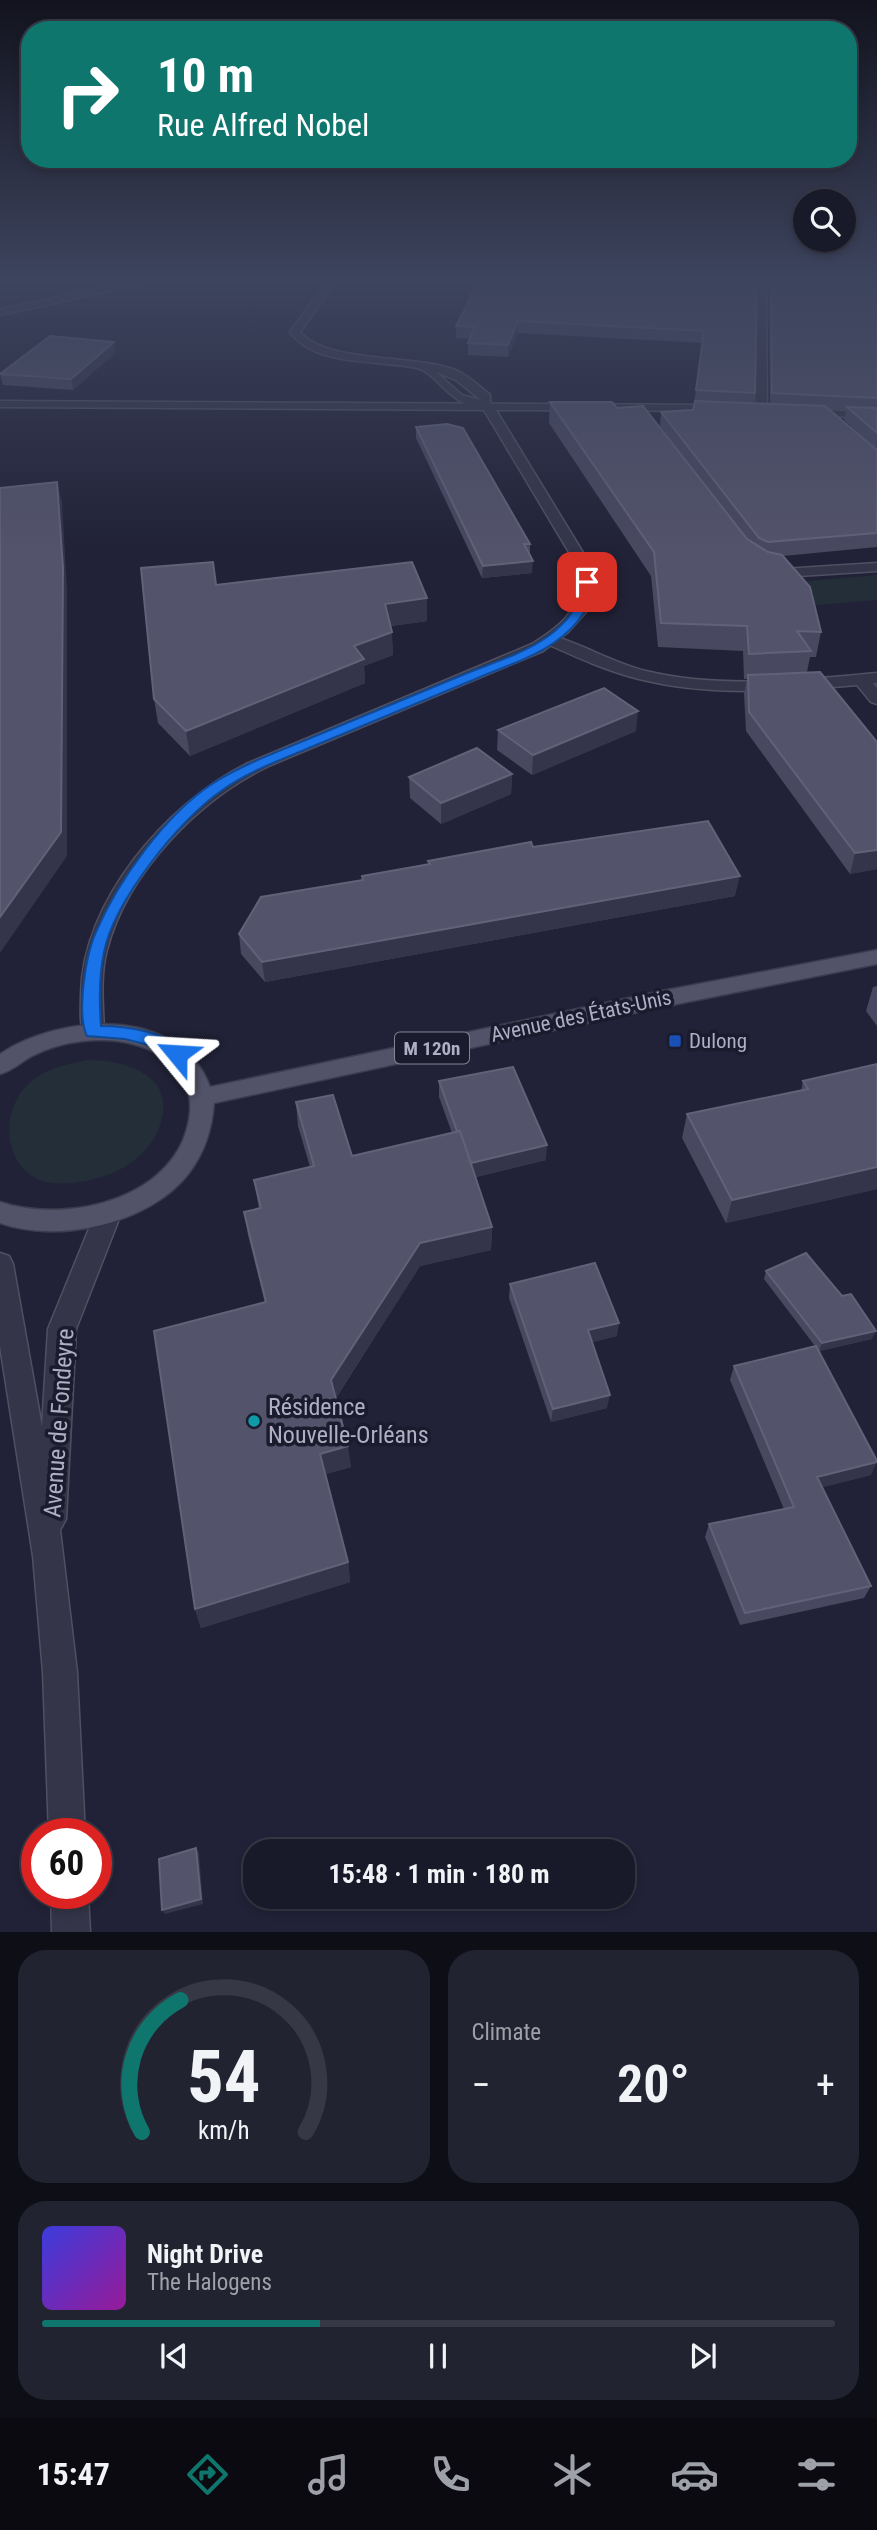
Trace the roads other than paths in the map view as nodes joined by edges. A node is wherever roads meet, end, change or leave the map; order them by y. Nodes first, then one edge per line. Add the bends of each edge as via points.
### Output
1 (426, 368) edge
2 (753, 368) edge
3 (0, 404) edge
4 (487, 405) junction
5 (637, 407) junction
6 (749, 409) junction
7 (774, 410) edge
8 (800, 411) edge
9 (825, 413) junction
10 (877, 416) edge
11 (648, 426) edge
12 (844, 429) edge
13 (760, 564) edge
14 (877, 567) edge
15 (550, 640) junction
16 (869, 679) edge
17 (877, 699) edge
18 (877, 957) edge
19 (93, 1031) junction
20 (0, 1066) edge
21 (203, 1097) junction
22 (0, 1212) edge
23 (108, 1214) junction
24 (0, 1264) edge
25 (49, 1556) junction
26 (66, 1818) edge
27 (70, 1909) edge
28 (71, 1931) edge

1 - 4 street via 458,397
2 - 6 street
3 - 4 street
4 - 5 street
4 - 15 street via 583,564 587,597 575,618
5 - 6 street
5 - 11 street
6 - 7 street
8 - 9 street
9 - 10 street
9 - 12 street
13 - 14 street via 783,573
15 - 16 street via 600,662 655,677 743,686
15 - 19 street via 270,760 217,787 184,814 114,908 96,950
16 - 17 street
18 - 21 main road, Avenue des États-Unis / M 120n
19 - 20 main road via 53,1038
19 - 21 main road via 125,1032 177,1054 195,1073
21 - 23 main road via 202,1123 192,1150 171,1175 143,1197
22 - 23 main road via 23,1220 65,1222
23 - 25 street, Avenue de Fondeyre via 62,1329
24 - 25 street, Avenue de Fondeyre
25 - 26 street, Avenue de Fondeyre
27 - 28 street

